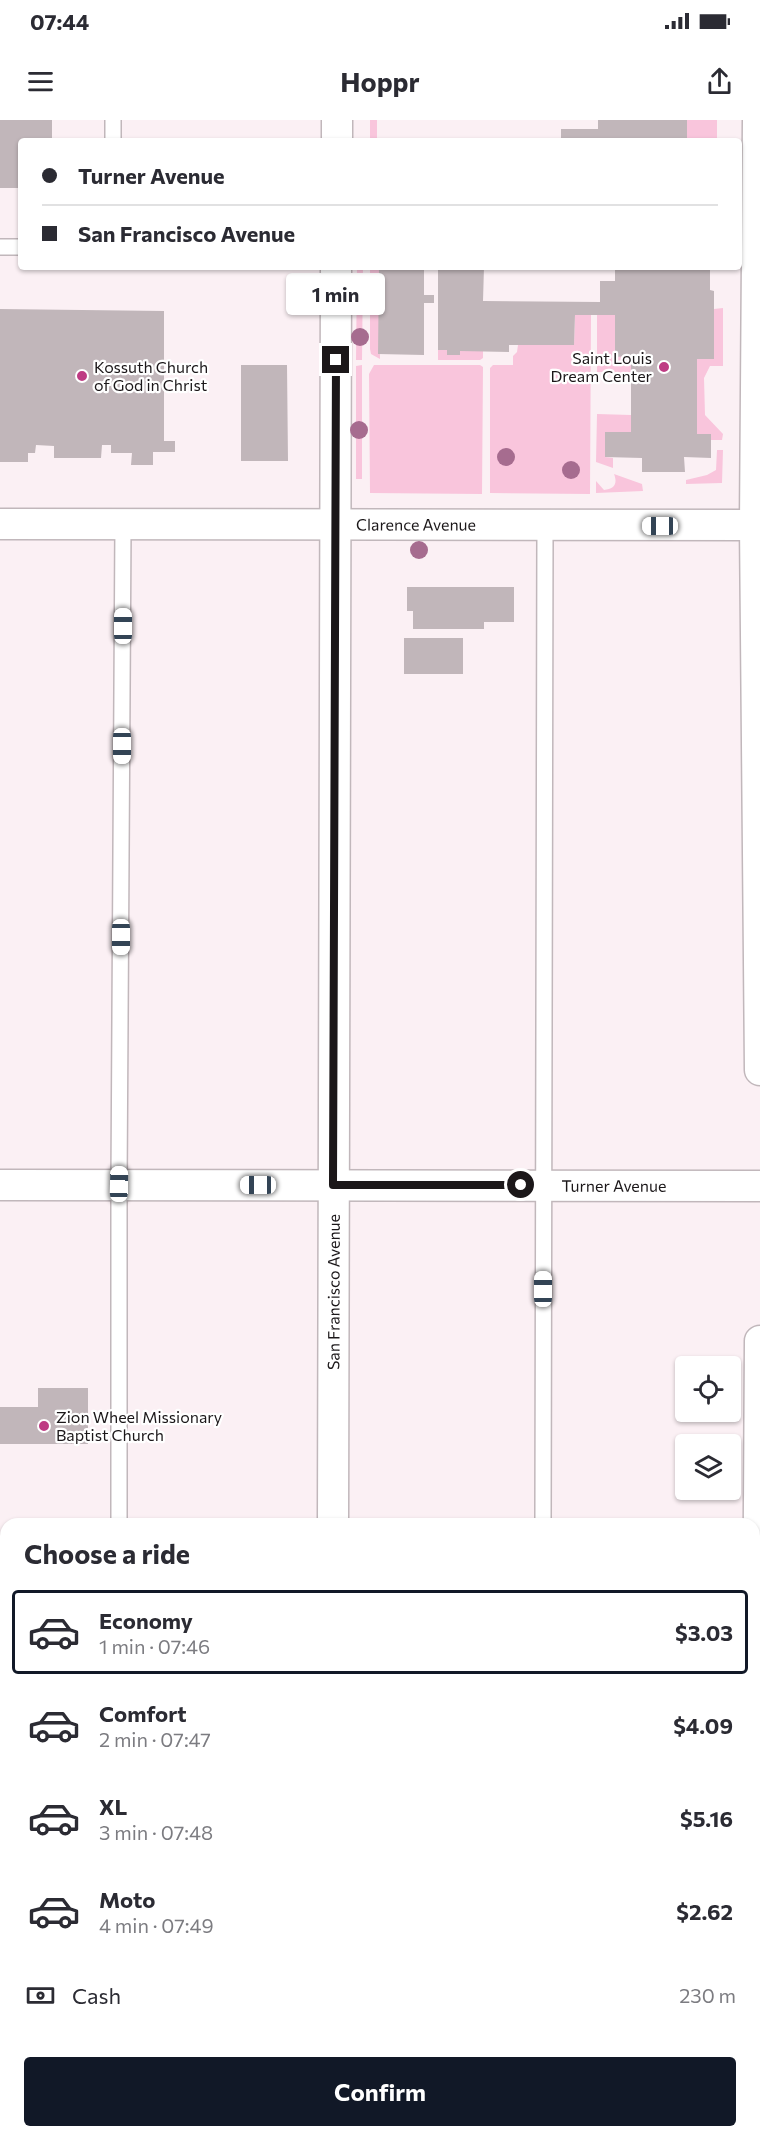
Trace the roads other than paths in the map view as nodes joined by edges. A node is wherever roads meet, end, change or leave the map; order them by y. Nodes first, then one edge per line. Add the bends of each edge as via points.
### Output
1 (113, 120) edge
2 (337, 120) edge
3 (758, 120) edge
4 (113, 138) edge
5 (337, 138) edge
6 (0, 247) edge
7 (18, 247) edge
8 (336, 270) edge
9 (0, 524) edge
10 (123, 525) junction
11 (335, 525) junction
12 (758, 525) edge
13 (545, 526) junction
14 (760, 1070) edge
15 (119, 1184) junction
16 (0, 1185) edge
17 (333, 1185) junction
18 (543, 1185) junction
19 (760, 1186) edge
20 (760, 1341) edge
21 (119, 1518) edge
22 (333, 1518) edge
23 (543, 1518) edge
24 (759, 1518) edge

1 - 4 lane
2 - 5 street
3 - 12 street
6 - 7 lane
8 - 11 street, San Francisco Avenue
9 - 10 street, Clarence Avenue
10 - 11 street, Clarence Avenue
10 - 15 lane
11 - 13 street, Clarence Avenue
11 - 17 street, San Francisco Avenue
12 - 13 street, Clarence Avenue
12 - 14 street
13 - 18 lane
15 - 16 street, Turner Avenue
15 - 17 street, Turner Avenue
15 - 21 lane
17 - 18 street, Turner Avenue
17 - 22 street, San Francisco Avenue
18 - 19 street, Turner Avenue
18 - 23 lane
20 - 24 street

